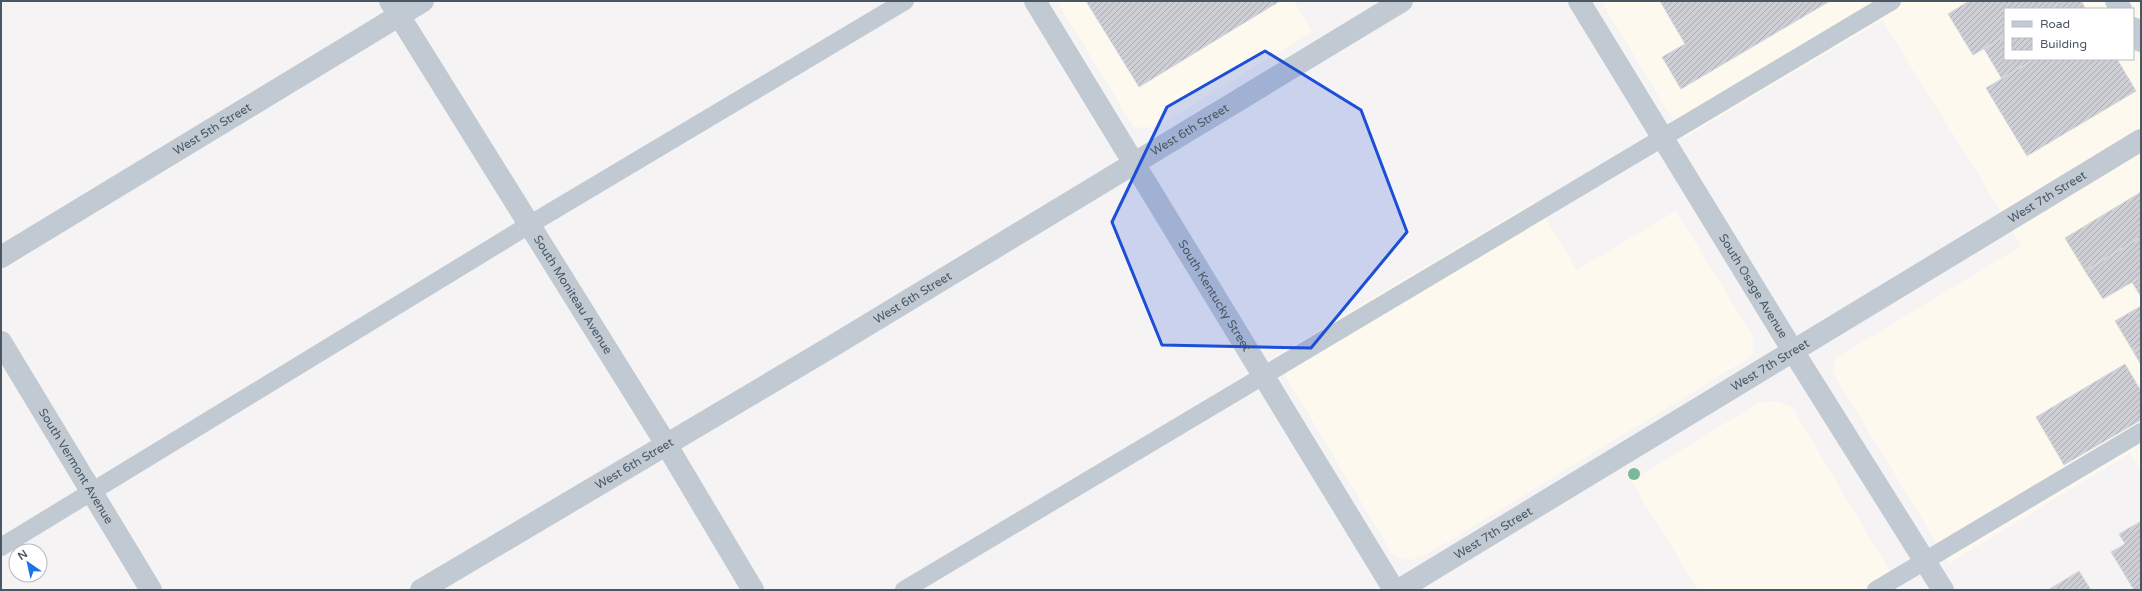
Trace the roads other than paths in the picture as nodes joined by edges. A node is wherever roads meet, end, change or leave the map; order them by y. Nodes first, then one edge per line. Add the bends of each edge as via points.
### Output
1 (423, 1) edge
2 (906, 1) edge
3 (1035, 1) edge
4 (1402, 1) edge
5 (1579, 1) edge
6 (1892, 1) edge
7 (394, 8) edge
8 (2134, 30) edge
9 (2141, 41) edge
10 (1663, 139) junction
11 (2141, 140) edge
12 (1134, 163) junction
13 (529, 225) junction
14 (1, 257) edge
15 (1, 342) edge
16 (1793, 351) junction
17 (1264, 374) junction
18 (2141, 432) edge
19 (666, 444) junction
20 (92, 492) junction
21 (1, 547) edge
22 (1925, 560) junction
23 (151, 590) edge
24 (421, 590) edge
25 (753, 590) edge
26 (904, 590) edge
27 (1394, 590) edge
28 (1399, 590) edge
29 (1876, 590) edge
30 (1943, 590) edge

1 - 7 street, West 5th Street
2 - 13 lane
3 - 12 street, South Kentucky Street
4 - 12 street, West 6th Street
5 - 10 street, South Osage Avenue
6 - 10 lane
7 - 13 street, South Moniteau Avenue
7 - 14 street, West 5th Street
8 - 9 main road
10 - 16 street, South Osage Avenue
10 - 17 lane
11 - 16 street, West 7th Street
12 - 17 street, South Kentucky Street
12 - 19 street, West 6th Street
13 - 19 street, South Moniteau Avenue
13 - 20 lane
15 - 20 street, South Vermont Avenue
16 - 22 street, South Osage Avenue
16 - 28 street, West 7th Street
17 - 26 lane
17 - 27 street, South Kentucky Street
18 - 22 lane
19 - 24 street, West 6th Street
19 - 25 street, South Moniteau Avenue
20 - 21 lane
20 - 23 street, South Vermont Avenue
22 - 29 lane
22 - 30 street, South Osage Avenue

